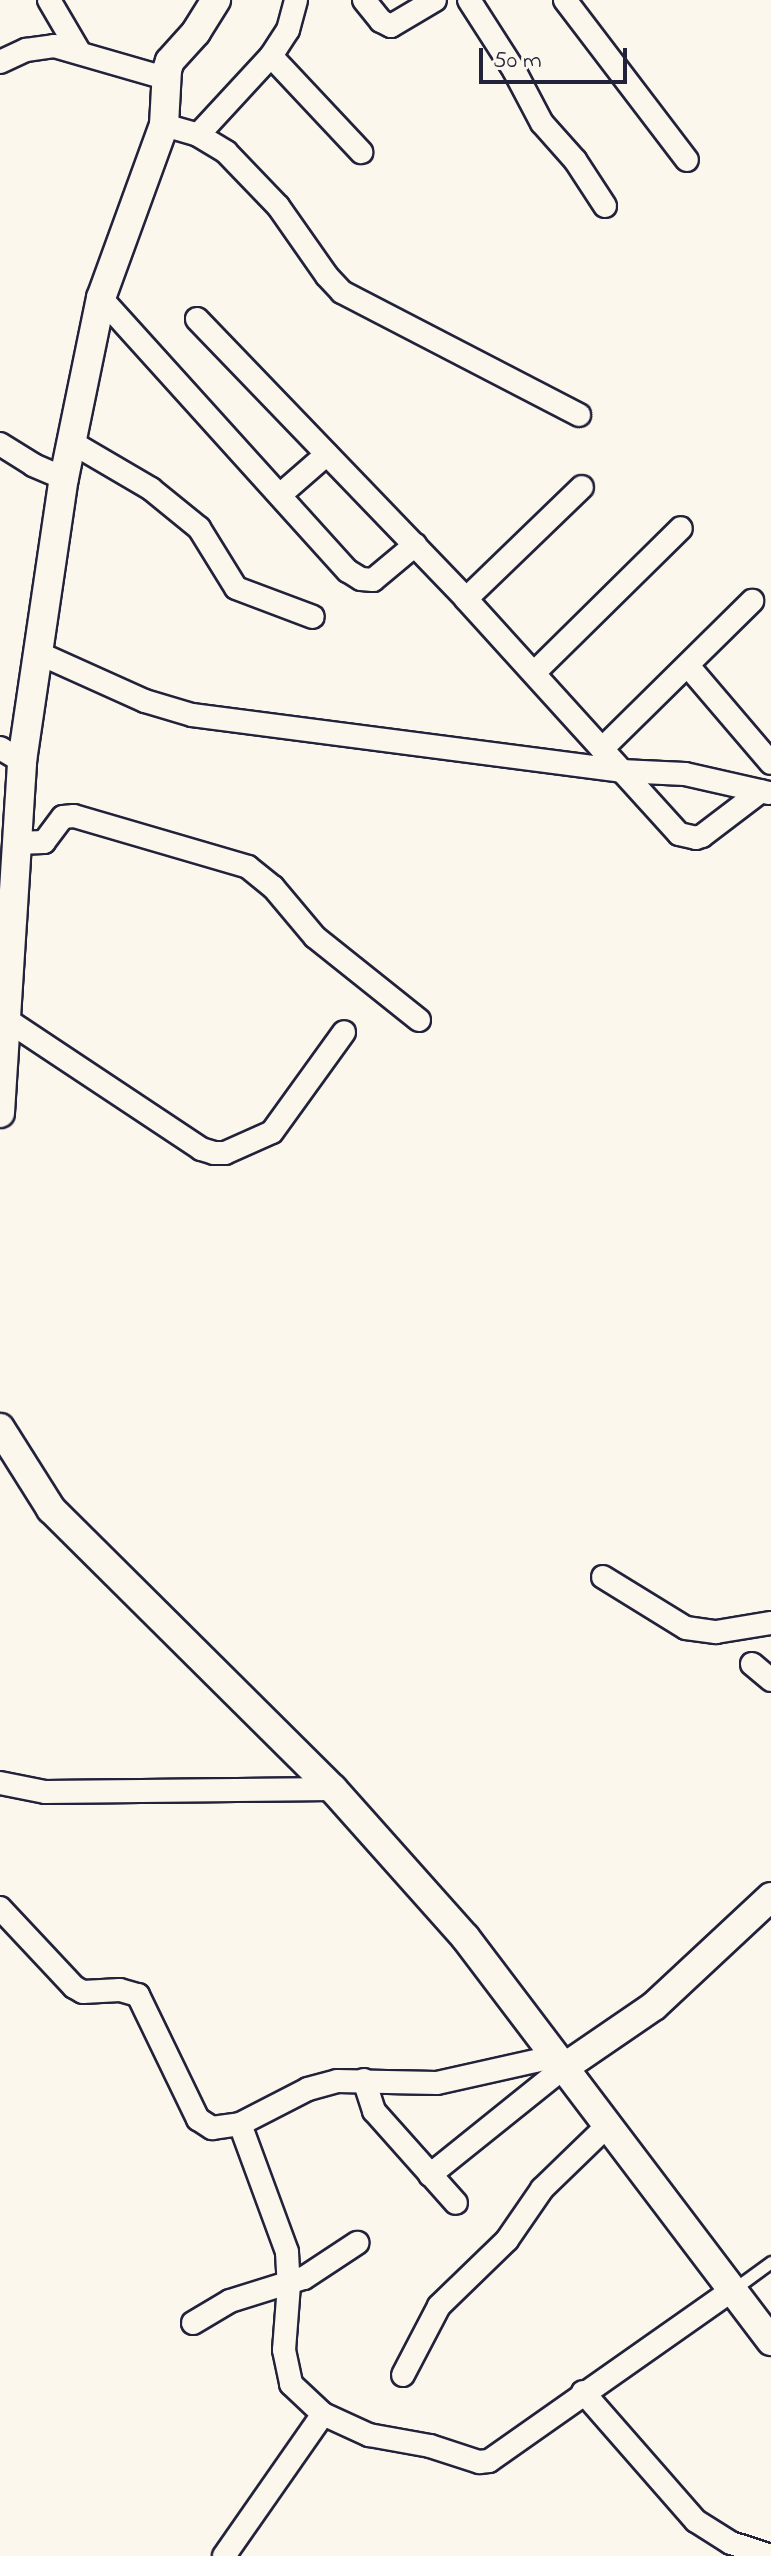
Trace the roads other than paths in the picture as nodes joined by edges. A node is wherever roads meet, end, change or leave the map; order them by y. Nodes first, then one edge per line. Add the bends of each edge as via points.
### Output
1 (49, 0) edge
2 (215, 0) edge
3 (296, 0) edge
4 (364, 0) edge
5 (435, 0) edge
6 (469, 0) edge
7 (565, 0) edge
8 (80, 53) junction
9 (271, 56) junction
10 (0, 62) edge
11 (168, 79) junction
12 (164, 125) junction
13 (198, 135) junction
14 (361, 152) dead end
15 (687, 160) dead end
16 (605, 206) dead end
17 (101, 298) junction
18 (197, 319) dead end
19 (579, 415) dead end
20 (71, 442) junction
21 (0, 444) edge
22 (327, 454) junction
23 (64, 478) junction
24 (582, 487) dead end
25 (280, 495) junction
26 (681, 528) dead end
27 (415, 545) junction
28 (466, 599) junction
29 (752, 601) dead end
30 (313, 617) dead end
31 (36, 652) junction
32 (689, 667) junction
33 (534, 673) junction
34 (602, 749) junction
35 (11, 754) edge
36 (771, 763) edge
37 (621, 771) junction
38 (766, 793) edge
39 (16, 843) junction
40 (5, 918) edge
41 (7, 1020) junction
42 (419, 1020) dead end
43 (344, 1032) dead end
44 (0, 1113) edge
45 (0, 1428) edge
46 (603, 1577) dead end
47 (771, 1623) edge
48 (752, 1664) dead end
49 (771, 1680) edge
50 (4, 1789) edge
51 (333, 1789) junction
52 (771, 1897) edge
53 (0, 1908) edge
54 (557, 2063) junction
55 (364, 2080) junction
56 (240, 2124) junction
57 (606, 2127) junction
58 (430, 2175) junction
59 (456, 2203) dead end
60 (357, 2243) dead end
61 (771, 2262) edge
62 (289, 2285) junction
63 (734, 2289) junction
64 (193, 2323) dead end
65 (771, 2341) edge
66 (403, 2375) dead end
67 (583, 2392) junction
68 (323, 2414) junction
69 (224, 2556) edge
70 (771, 2556) edge

1 - 8 street
2 - 11 street via 170,61
3 - 9 street via 288,30
4 - 5 street via 391,26
6 - 16 street via 542,123
7 - 15 street
8 - 10 street via 40,46
8 - 11 street
9 - 13 street
9 - 14 street
11 - 12 street
12 - 13 street
12 - 17 street
13 - 19 street via 226,152 278,206 342,292
17 - 20 street
17 - 25 street
18 - 22 street
20 - 23 street
20 - 30 street via 151,489 199,528 236,588
21 - 23 street
22 - 25 street
22 - 27 street
23 - 31 street
24 - 28 street
25 - 27 street via 361,579 373,580
26 - 33 street
27 - 28 street
28 - 33 street
29 - 32 street
31 - 35 street
31 - 37 street via 145,701 192,715
32 - 34 street
32 - 36 street
33 - 34 street
34 - 37 street
35 - 39 street
37 - 38 street via 685,774
37 - 38 street via 679,834 696,838
39 - 40 street
39 - 42 street via 44,842 63,817 74,816 248,867 273,887 315,937
40 - 41 street
41 - 43 street via 214,1153 272,1132
41 - 44 street
45 - 51 street via 51,1509
46 - 47 street via 686,1628 716,1632
48 - 49 street
50 - 51 street
51 - 54 street via 465,1937
52 - 54 street via 654,2006
53 - 56 street via 74,1987 138,1995 198,2119 212,2128
54 - 55 street via 457,2081
54 - 57 street
54 - 58 street
55 - 56 street via 308,2089
55 - 58 street via 374,2111
56 - 62 street via 287,2252
57 - 63 street
57 - 66 street via 542,2189 498,2250 439,2306
58 - 59 street
60 - 62 street
61 - 63 lane
62 - 64 street via 230,2301
62 - 68 street via 283,2330 286,2368 299,2395
63 - 65 street
63 - 67 street
67 - 68 street via 500,2456 479,2462 369,2435
67 - 70 street via 696,2521 731,2543
68 - 69 street

